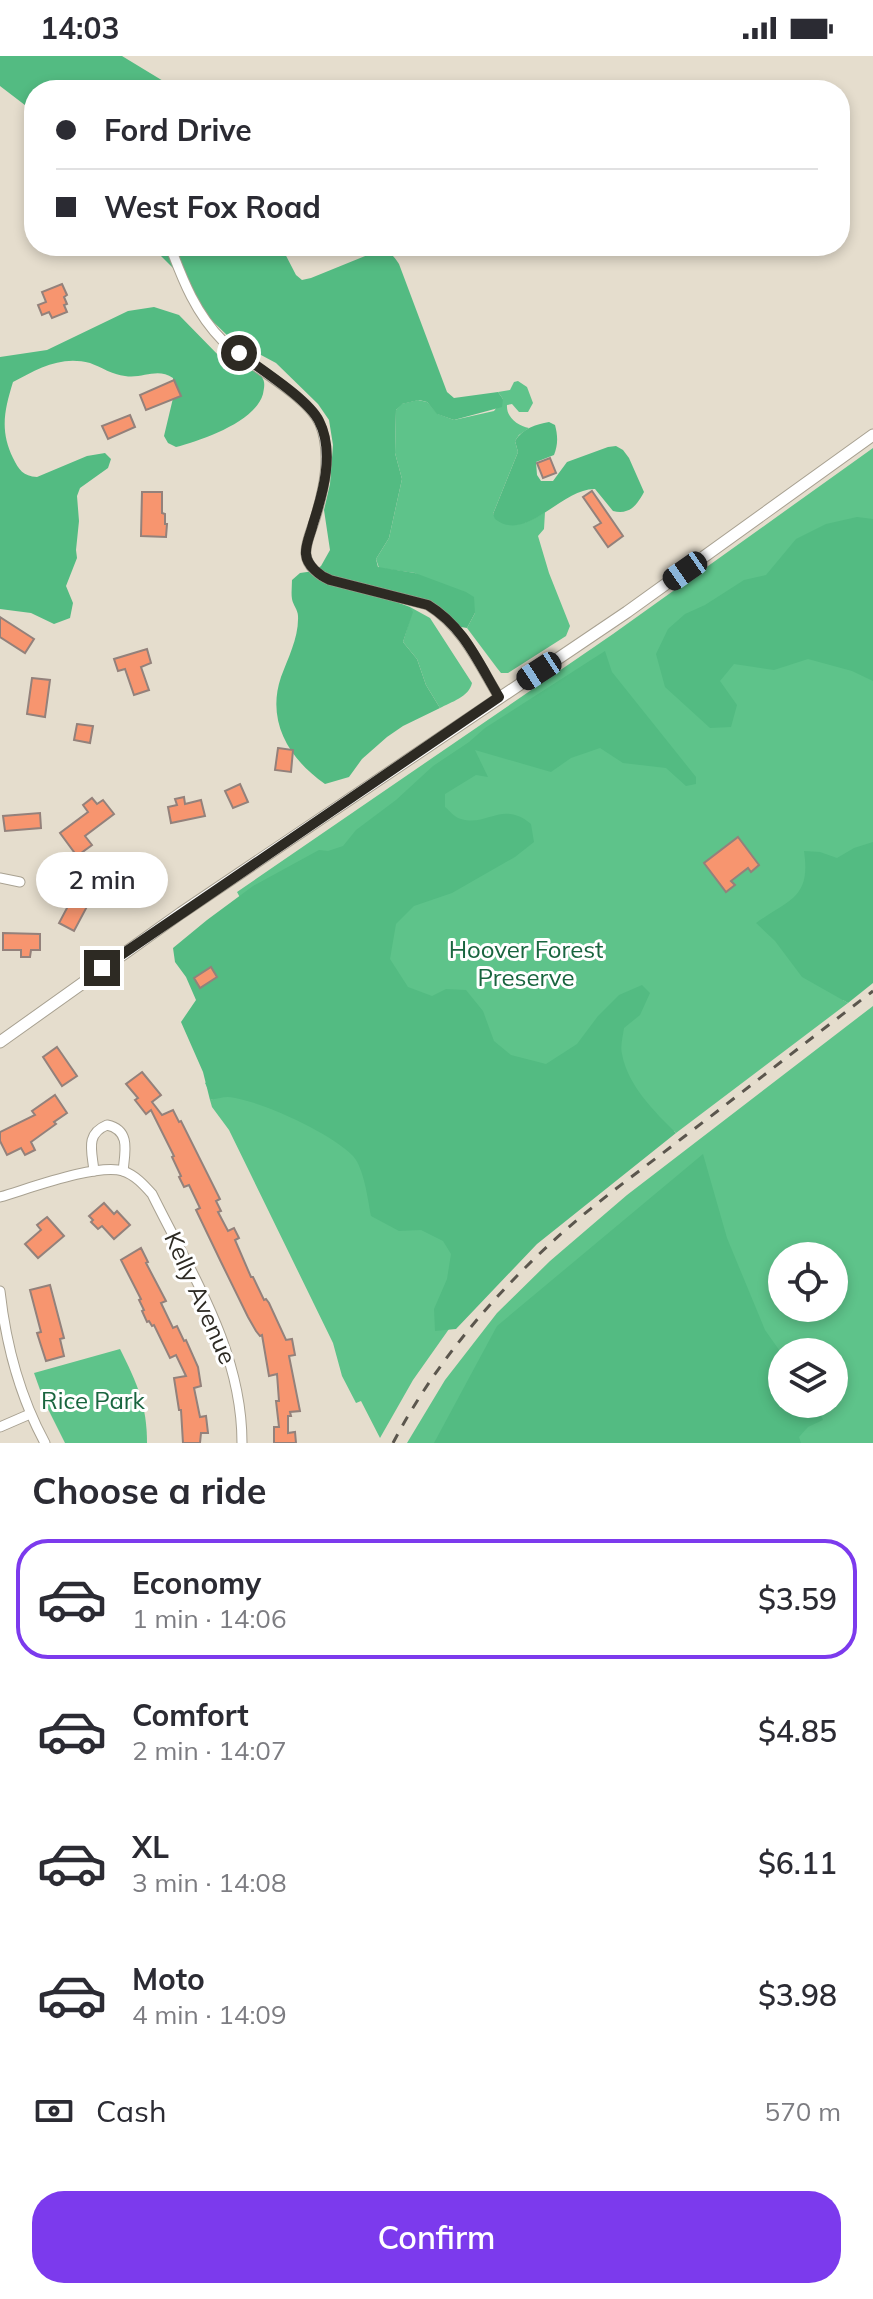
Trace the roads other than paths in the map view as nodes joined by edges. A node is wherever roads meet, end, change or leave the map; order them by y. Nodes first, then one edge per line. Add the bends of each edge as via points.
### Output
1 (174, 256) edge
2 (873, 435) edge
3 (499, 697) junction
4 (0, 878) edge
5 (20, 882) dead end
6 (0, 1042) edge
7 (94, 1171) junction
8 (123, 1171) junction
9 (0, 1197) edge
10 (0, 1291) edge
11 (30, 1414) junction
12 (0, 1427) edge
13 (45, 1443) edge
14 (242, 1443) edge

1 - 3 street via 197,310 224,342 319,420 326,472 306,554 309,564 330,580 441,613 466,641
2 - 3 street
3 - 6 street
4 - 5 street
7 - 8 street
7 - 8 street via 91,1138 107,1125 124,1134
7 - 9 street
8 - 14 street, Kelly Avenue via 152,1194 221,1334 239,1398
10 - 11 street via 8,1345
11 - 12 street
11 - 13 street

